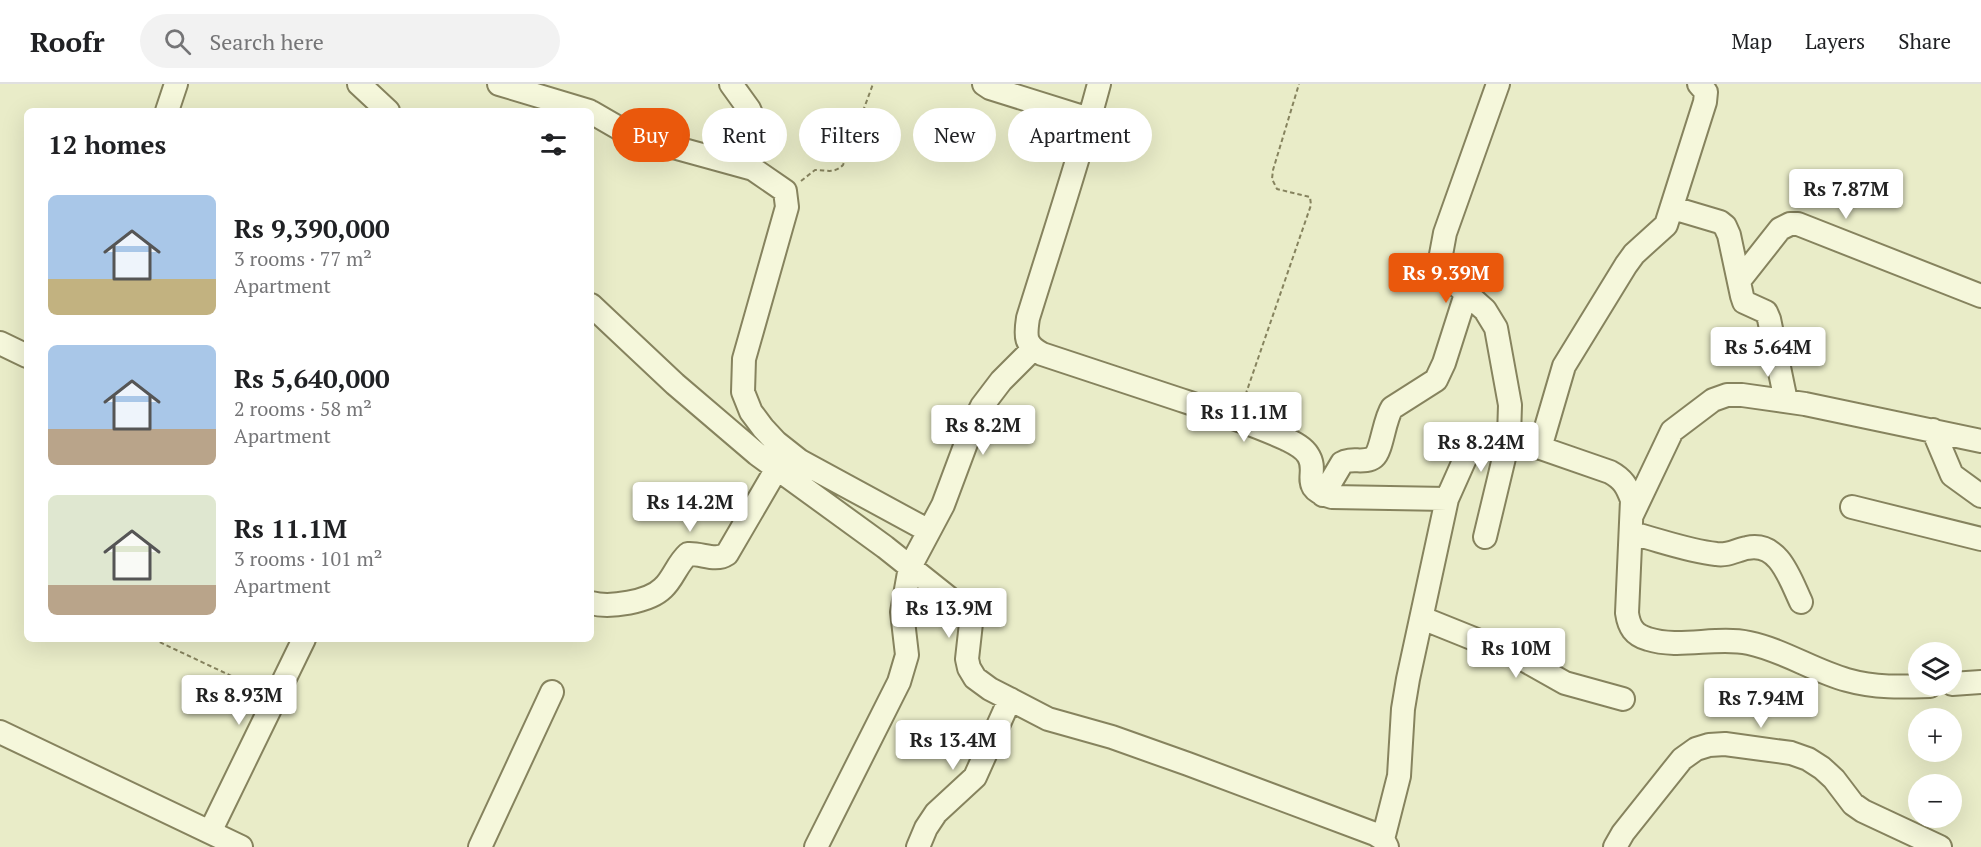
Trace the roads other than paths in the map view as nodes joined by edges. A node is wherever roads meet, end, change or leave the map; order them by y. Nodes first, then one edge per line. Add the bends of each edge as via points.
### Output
1 (176, 84) edge
2 (359, 84) edge
3 (500, 84) edge
4 (731, 84) edge
5 (984, 84) edge
6 (1099, 84) edge
7 (1498, 84) edge
8 (1699, 84) edge
9 (1024, 90) edge
10 (168, 108) edge
11 (385, 108) edge
12 (580, 108) edge
13 (1064, 108) edge
14 (1092, 108) edge
15 (594, 113) edge
16 (1077, 162) edge
17 (753, 169) junction
18 (1672, 208) junction
19 (1739, 281) junction
20 (1466, 294) junction
21 (1981, 296) edge
22 (594, 307) edge
23 (0, 343) edge
24 (1033, 349) junction
25 (24, 355) edge
26 (1786, 401) junction
27 (1933, 430) junction
28 (1509, 437) junction
29 (1981, 441) edge
30 (1540, 448) junction
31 (776, 470) junction
32 (1323, 495) junction
33 (1981, 496) edge
34 (1447, 499) junction
35 (1852, 507) dead end
36 (1631, 524) junction
37 (1485, 537) dead end
38 (1981, 539) edge
39 (918, 552) junction
40 (1801, 602) dead end
41 (594, 603) edge
42 (1422, 618) junction
43 (302, 642) edge
44 (1981, 682) edge
45 (1962, 683) edge
46 (1908, 686) edge
47 (552, 692) dead end
48 (1010, 699) junction
49 (1623, 699) dead end
50 (0, 732) edge
51 (210, 832) junction
52 (1387, 845) edge
53 (241, 847) edge
54 (480, 847) edge
55 (816, 847) edge
56 (918, 847) edge
57 (1615, 847) edge
58 (1940, 847) edge

1 - 10 street
2 - 11 street
3 - 12 street
4 - 17 street via 753,118
5 - 9 street via 990,88
6 - 14 street
7 - 20 street via 1441,248 1443,270
8 - 18 street via 1706,92 1705,102
9 - 13 street
15 - 17 street via 644,139
16 - 24 street via 1028,318 1026,330
17 - 39 street via 785,191 787,207 744,359 743,392 751,412 787,452 816,470
18 - 19 street via 1725,226
18 - 30 street via 1666,225 1626,265 1564,366
19 - 21 street via 1780,229 1798,224
19 - 26 street via 1744,302 1766,312 1769,319
20 - 28 street via 1485,310 1496,328 1510,405
20 - 32 street via 1436,380 1392,408 1373,458 1342,462
22 - 31 street via 675,384
23 - 25 street
24 - 32 street via 1275,434 1310,456 1312,485
24 - 39 street via 982,406 943,506
26 - 27 street
26 - 36 street via 1727,395 1695,413 1672,432
27 - 29 street
27 - 33 street via 1952,475
28 - 30 street
28 - 34 street via 1487,437 1472,443
28 - 37 street
30 - 36 street via 1620,478 1632,500
31 - 39 street
31 - 41 street via 727,554 721,558 688,554 665,587 650,596 613,605
32 - 34 street
34 - 42 street
35 - 38 street
36 - 40 street via 1718,555 1750,547 1767,550 1782,563
36 - 46 street via 1627,613 1635,633 1659,642 1749,643 1846,680
39 - 48 street via 968,615 971,623 967,659 975,678
39 - 55 street via 902,612 907,655 904,669
42 - 49 street via 1519,657 1565,683
42 - 52 street via 1405,694 1399,776
43 - 51 street
44 - 45 street
47 - 54 street
48 - 52 street via 1048,719 1112,737 1366,831
48 - 56 street via 975,777 936,813
50 - 51 street
51 - 53 street
57 - 58 street via 1682,759 1696,749 1725,744 1808,759 1828,773 1863,811

